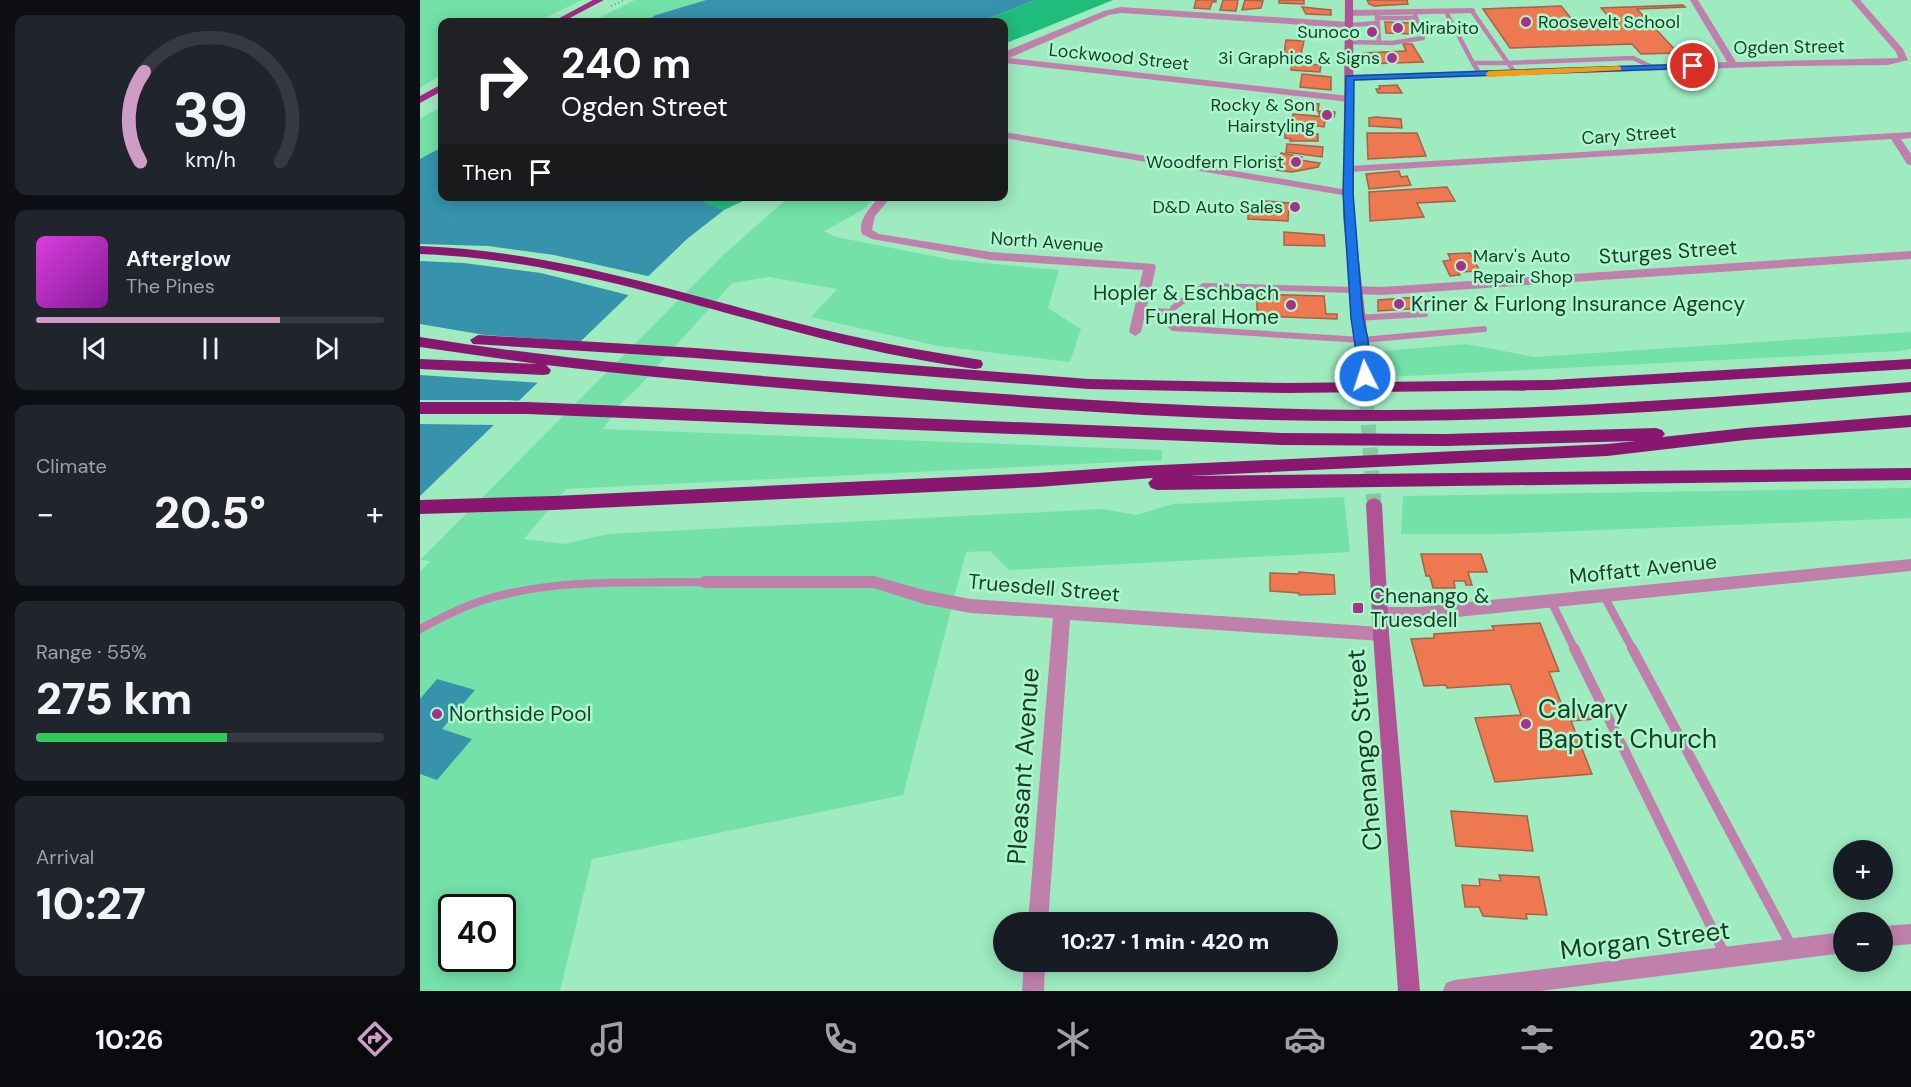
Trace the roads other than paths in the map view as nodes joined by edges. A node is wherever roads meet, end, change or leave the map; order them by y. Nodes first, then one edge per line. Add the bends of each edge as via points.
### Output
1 (600, 0) edge
2 (1349, 0) edge
3 (1694, 0) edge
4 (1855, 0) edge
5 (1472, 11) joint
6 (1446, 12) junction
7 (1415, 15) junction
8 (564, 18) edge
9 (1377, 18) junction
10 (1350, 19) junction
11 (1366, 24) junction
12 (1350, 42) junction
13 (1366, 43) junction
14 (1379, 43) junction
15 (1008, 53) edge
16 (1008, 60) edge
17 (1473, 63) junction
18 (1508, 63) junction
19 (1733, 65) junction
20 (1652, 68) junction
21 (1515, 73) junction
22 (1480, 74) junction
23 (1349, 78) junction
24 (438, 89) edge
25 (1349, 99) junction
26 (420, 100) edge
27 (1911, 135) edge
28 (1008, 136) edge
29 (1894, 136) junction
30 (1911, 162) edge
31 (1349, 169) junction
32 (1348, 193) junction
33 (882, 201) edge
34 (420, 250) edge
35 (1911, 255) edge
36 (1355, 290) junction
37 (1140, 310) junction
38 (1170, 312) junction
39 (1425, 314) dead end
40 (1357, 318) junction
41 (1484, 329) dead end
42 (420, 330) edge
43 (1135, 332) dead end
44 (1362, 339) junction
45 (420, 342) edge
46 (1911, 356) edge
47 (420, 364) edge
48 (1911, 364) edge
49 (1809, 369) junction
50 (670, 375) junction
51 (1365, 376) tunnel mouth
52 (1151, 383) junction
53 (1911, 387) edge
54 (420, 408) edge
55 (1911, 421) edge
56 (1745, 434) junction
57 (1911, 474) edge
58 (1038, 480) junction
59 (1374, 504) tunnel mouth
60 (473, 506) junction
61 (420, 507) edge
62 (420, 513) edge
63 (1911, 565) edge
64 (706, 582) joint
65 (1604, 596) junction
66 (1551, 601) junction
67 (1062, 614) junction
68 (1379, 614) junction
69 (420, 629) edge
70 (1380, 634) junction
71 (1039, 912) edge
72 (1911, 934) edge
73 (1893, 936) edge
74 (1833, 944) edge
75 (1793, 949) junction
76 (1726, 957) junction
77 (1034, 972) edge
78 (1033, 991) edge
79 (1409, 991) edge
80 (1454, 991) edge

1 - 8 main road
2 - 10 street
3 - 19 street
4 - 19 street, Ogden Street via 1903,60
5 - 6 street
5 - 18 lane
6 - 7 street
6 - 17 lane
7 - 9 street
7 - 14 lane via 1422,38
9 - 10 street
9 - 11 lane
9 - 14 lane
10 - 11 lane
10 - 12 street
10 - 15 street, Lockwood Street via 1107,13
11 - 13 lane
12 - 13 lane
12 - 23 street
13 - 14 lane
16 - 25 street, Lockwood Street
17 - 18 lane
17 - 22 lane
18 - 20 lane via 1633,58
18 - 21 lane
19 - 20 street, Ogden Street
20 - 21 street, Ogden Street
21 - 22 street, Ogden Street
22 - 23 street, Ogden Street
23 - 25 street
24 - 26 main road
25 - 31 street
27 - 29 street, Cary Street
28 - 32 street
29 - 30 street
29 - 31 street, Cary Street
31 - 32 street
32 - 36 street
33 - 37 street, North Avenue via 866,223 867,232 876,237 991,256 1150,267
34 - 52 highway via 563,264 848,340 942,358
35 - 36 street, Sturges Street
36 - 38 lane via 1204,286
36 - 40 street
37 - 38 lane
37 - 43 street, North Avenue
38 - 44 lane via 1168,322 1173,328
39 - 40 lane
40 - 44 street
41 - 44 lane
42 - 52 highway via 486,341 1088,384
44 - 51 street
45 - 50 highway
46 - 49 highway
47 - 50 highway
48 - 49 highway
49 - 52 highway via 1485,388
50 - 53 highway via 1117,408 1345,415 1612,409
54 - 56 highway via 489,407 1272,439
55 - 56 highway
56 - 58 highway via 1607,450
57 - 58 highway via 1140,483
58 - 60 highway
59 - 68 street, Chenango Street
60 - 61 highway
60 - 62 highway
63 - 65 street, Moffatt Avenue
64 - 67 street, Truesdell Street via 874,582 970,606
64 - 69 lane via 528,589 488,597
65 - 66 street, Moffatt Avenue
65 - 75 lane
66 - 68 street, Moffatt Avenue
66 - 76 lane
67 - 70 street, Truesdell Street
67 - 71 street, Pleasant Avenue
68 - 70 street, Chenango Street
70 - 79 street, Chenango Street
72 - 73 street
74 - 75 street, Morgan Street
75 - 76 street, Morgan Street
76 - 80 street, Morgan Street
77 - 78 street

